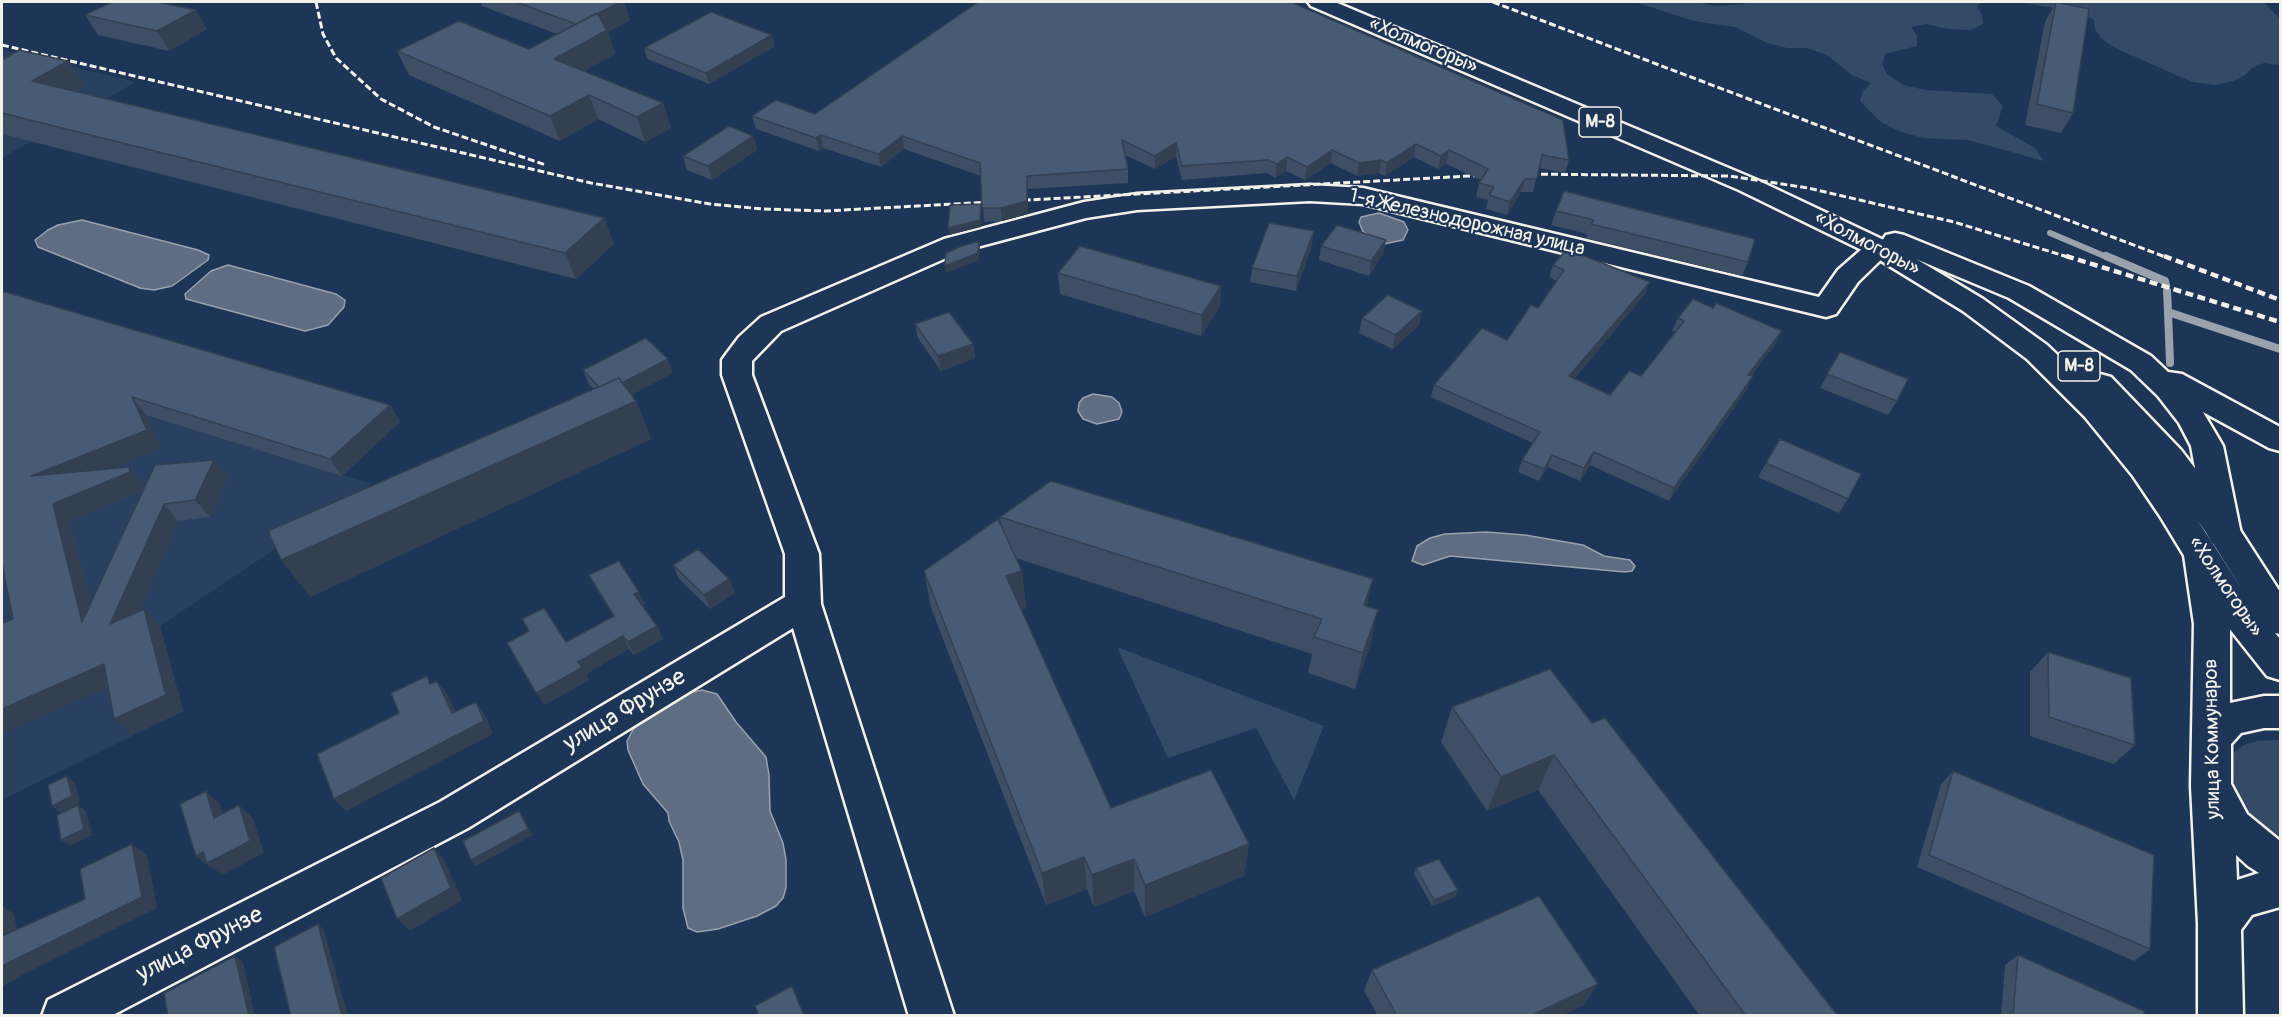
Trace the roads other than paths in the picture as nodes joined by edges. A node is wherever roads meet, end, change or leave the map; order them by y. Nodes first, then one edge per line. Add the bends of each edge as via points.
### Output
1 (1318, 2) edge
2 (1348, 2) edge
3 (1887, 244) junction
4 (2141, 363) junction
5 (2280, 440) edge
6 (2207, 446) junction
7 (2213, 544) junction
8 (803, 604) junction
9 (2280, 620) edge
10 (2280, 665) edge
11 (2280, 712) edge
12 (2211, 741) junction
13 (2211, 786) junction
14 (2280, 864) edge
15 (2280, 887) edge
16 (2219, 923) junction
17 (64, 1016) edge
18 (932, 1016) edge
19 (2221, 1016) edge

1 - 3 main road, «Холмогоры» / М-8
2 - 3 main road, «Холмогоры» / М-8 via 1814,200
3 - 4 main road via 2019,292
3 - 7 main road, «Холмогоры» / М-8 via 1980,290 2097,381 2170,458
3 - 8 main road, 1-я Железнодорожная улица via 1848,276 1826,308 1363,196 1310,193 1137,202 1084,210 953,244 771,324 737,360 737,375 802,554
4 - 5 main road
4 - 6 main road, улица Коммунаров via 2192,417
5 - 6 main road via 2239,440
6 - 7 main road, улица Коммунаров
7 - 9 main road, «Холмогоры» / М-8
7 - 10 main road, «Холмогоры» / М-8 via 2238,613
7 - 12 main road, улица Коммунаров
8 - 17 main road, улица Фрунзе via 454,815
8 - 18 main road
11 - 12 main road via 2232,719 2222,725
12 - 13 main road, улица Коммунаров
13 - 14 main road via 2233,826
13 - 16 main road, улица Коммунаров
15 - 16 main road via 2239,899
16 - 19 main road, улица Коммунаров

